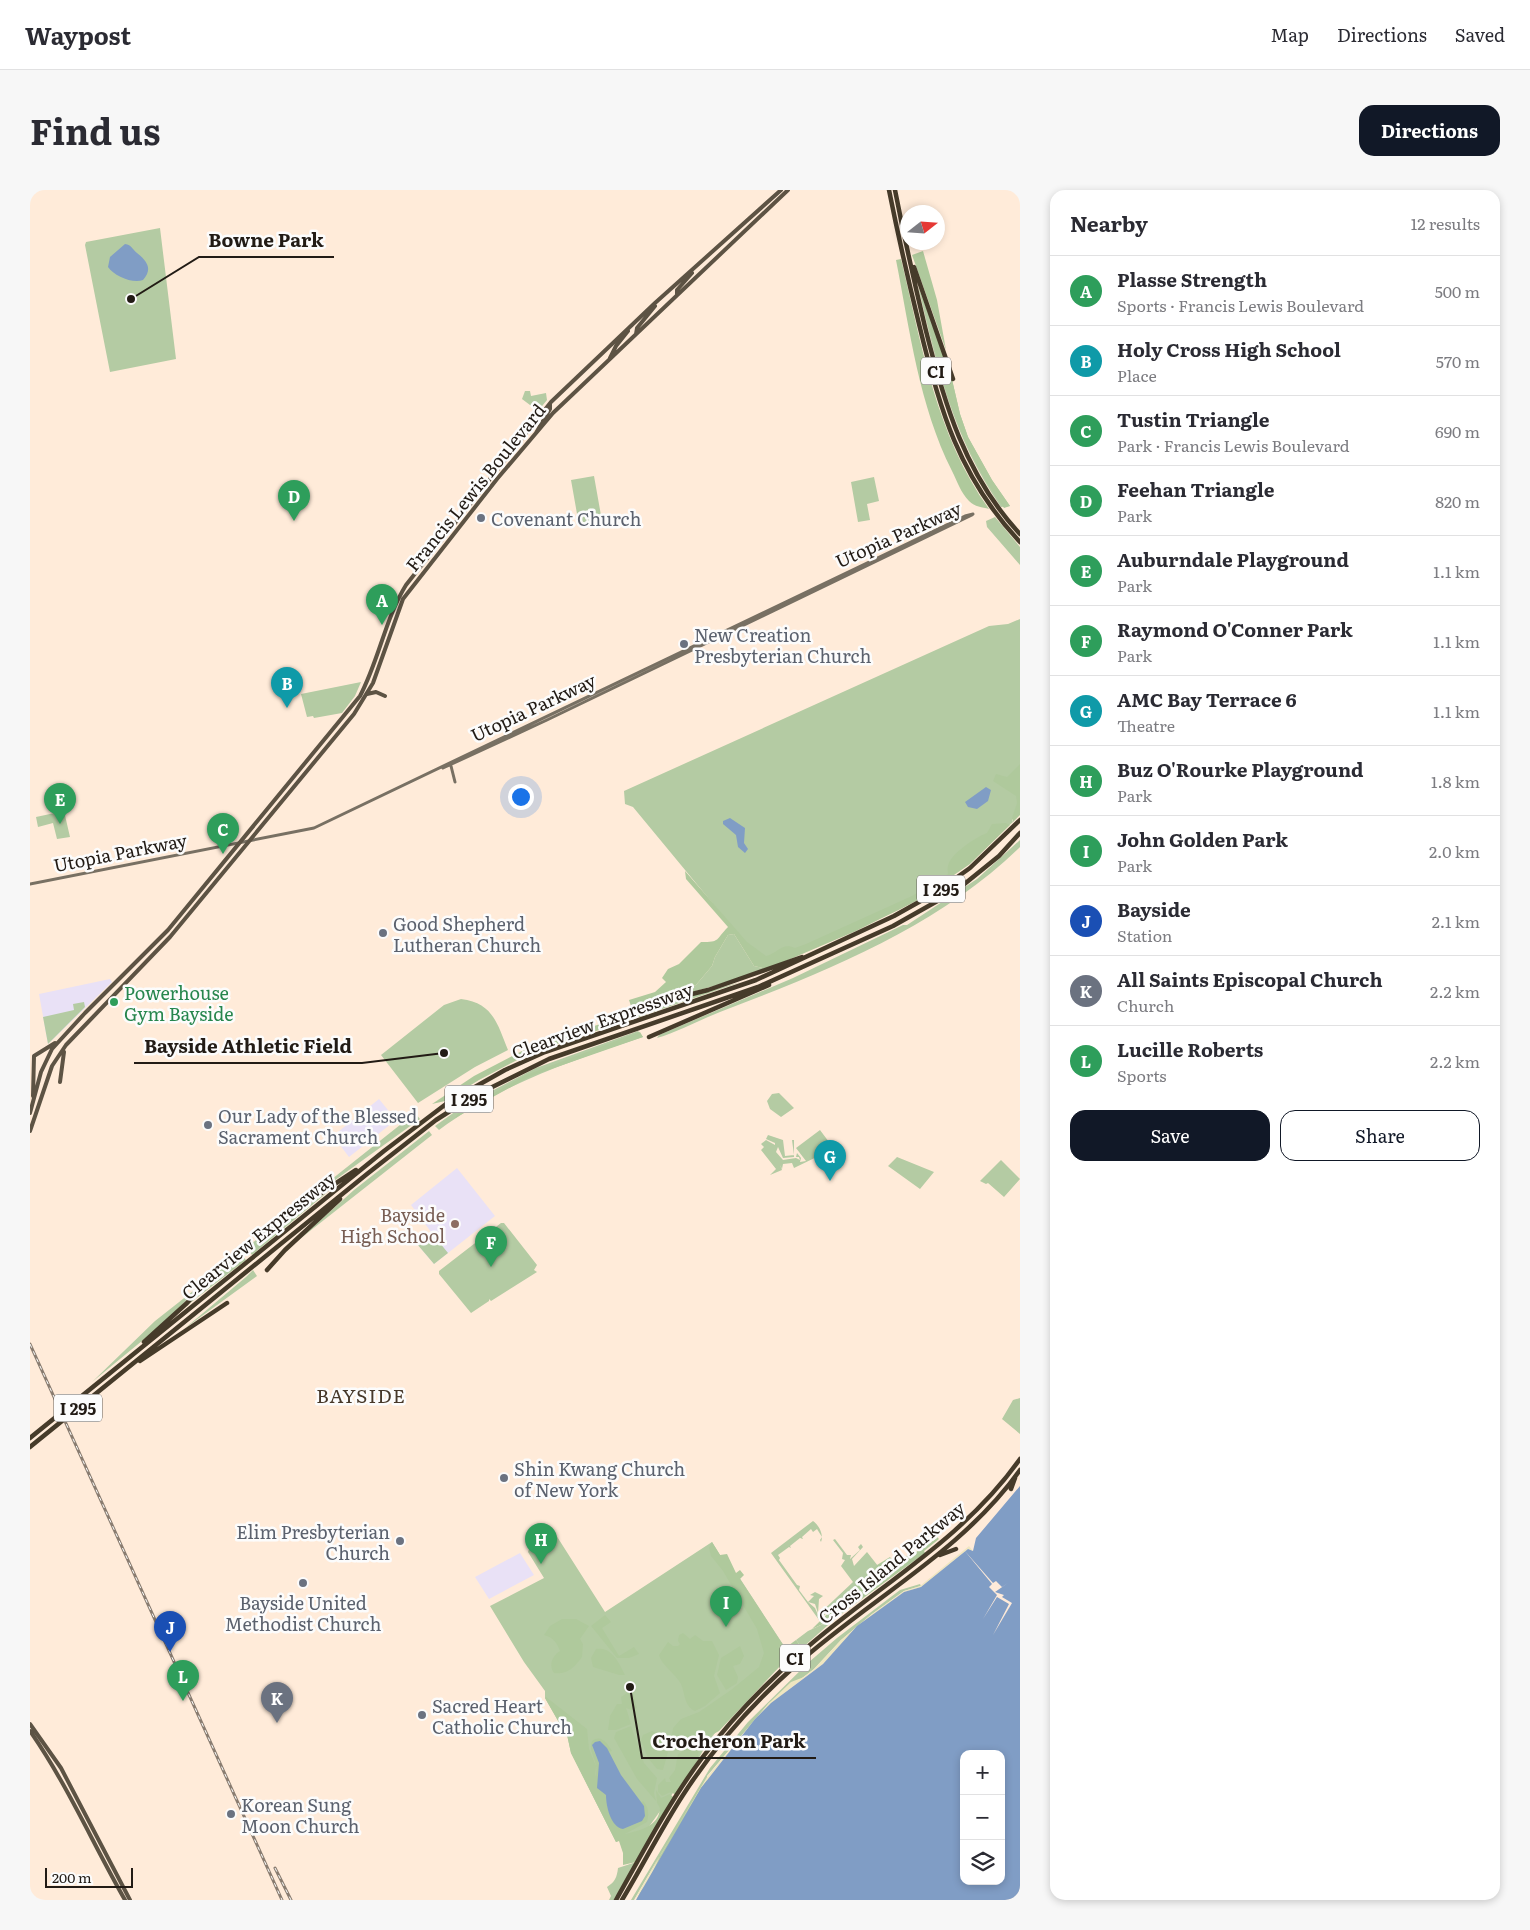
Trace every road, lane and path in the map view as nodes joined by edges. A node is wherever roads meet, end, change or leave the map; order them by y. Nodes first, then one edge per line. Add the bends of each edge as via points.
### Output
1 (781, 190) edge
2 (788, 190) edge
3 (895, 190) edge
4 (889, 191) edge
5 (900, 213) edge
6 (908, 250) edge
7 (909, 250) edge
8 (698, 265) junction
9 (676, 295) junction
10 (658, 300) junction
11 (629, 329) junction
12 (636, 334) junction
13 (610, 358) junction
14 (954, 379) dead end
15 (551, 402) junction
16 (536, 434) junction
17 (1020, 534) edge
18 (1020, 543) edge
19 (367, 694) junction
20 (385, 696) dead end
21 (452, 766) junction
22 (440, 768) junction
23 (456, 782) dead end
24 (1020, 820) edge
25 (1020, 833) edge
26 (1020, 837) edge
27 (248, 841) junction
28 (240, 843) junction
29 (1011, 845) junction
30 (30, 884) edge
31 (894, 926) junction
32 (849, 938) junction
33 (628, 1010) dead end
34 (649, 1037) dead end
35 (59, 1040) junction
36 (66, 1045) junction
37 (60, 1082) dead end
38 (33, 1103) junction
39 (30, 1113) edge
40 (30, 1131) edge
41 (384, 1151) junction
42 (367, 1174) junction
43 (256, 1236) dead end
44 (224, 1262) dead end
45 (268, 1270) dead end
46 (227, 1303) dead end
47 (98, 1383) junction
48 (108, 1384) junction
49 (30, 1437) edge
50 (30, 1448) edge
51 (1020, 1459) edge
52 (1020, 1470) edge
53 (1016, 1475) junction
54 (1011, 1489) dead end
55 (956, 1549) dead end
56 (936, 1556) junction
57 (30, 1724) edge
58 (30, 1732) edge
59 (125, 1900) edge
60 (130, 1900) edge
61 (616, 1900) edge
62 (622, 1900) edge

1 - 8 main road, Francis Lewis Boulevard
2 - 9 main road, Francis Lewis Boulevard
3 - 5 highway, CI
4 - 18 highway, CI via 942,414 970,475
6 - 17 highway, CI via 953,428 980,482
7 - 14 highway
8 - 9 main road
8 - 10 main road, Francis Lewis Boulevard
9 - 12 main road, Francis Lewis Boulevard
10 - 11 main road, Francis Lewis Boulevard
10 - 12 main road
11 - 13 main road
11 - 15 main road, Francis Lewis Boulevard
12 - 13 main road, Francis Lewis Boulevard
13 - 16 main road, Francis Lewis Boulevard via 553,412
15 - 16 main road
15 - 28 main road, Francis Lewis Boulevard via 406,585 395,605 372,672 360,696
16 - 19 main road, Francis Lewis Boulevard via 403,599
19 - 20 main road via 376,692
19 - 27 main road, Francis Lewis Boulevard
21 - 22 main road, Utopia Parkway
21 - 22 main road, Utopia Parkway via 973,514
21 - 23 main road
22 - 27 main road, Utopia Parkway via 314,828
24 - 32 highway, Clearview Expressway / I 295 via 949,884
25 - 29 highway, Clearview Expressway / I 295
26 - 29 highway
27 - 28 main road, Utopia Parkway
27 - 36 main road, Francis Lewis Boulevard via 167,940
28 - 30 main road, Utopia Parkway
28 - 35 main road, Francis Lewis Boulevard via 163,936
29 - 31 highway, Clearview Expressway / I 295 via 957,890
31 - 34 highway via 781,980
31 - 42 highway, Clearview Expressway / I 295 via 758,987 549,1059 510,1076 448,1112
32 - 33 highway via 727,984
32 - 41 highway, Clearview Expressway / I 295 via 756,980 524,1061 450,1101
35 - 38 main road, Francis Lewis Boulevard via 47,1058
35 - 38 main road via 34,1056
36 - 37 main road
36 - 40 main road, Francis Lewis Boulevard via 52,1066
38 - 39 main road, Francis Lewis Boulevard
41 - 43 highway
41 - 47 highway, Clearview Expressway / I 295
42 - 45 highway via 285,1250
42 - 48 highway, Clearview Expressway / I 295
44 - 47 highway via 187,1302
46 - 48 highway
47 - 49 highway, Clearview Expressway / I 295
48 - 50 highway, Clearview Expressway / I 295
51 - 61 highway, Cross Island Parkway / CI via 985,1503 954,1533 821,1636 744,1707 667,1810
52 - 53 highway, Cross Island Parkway / CI
53 - 54 highway
53 - 56 highway, Cross Island Parkway / CI via 980,1518
55 - 56 highway
56 - 62 highway, Cross Island Parkway / CI via 842,1625 749,1711 708,1759 684,1794
57 - 60 main road via 56,1760
58 - 59 main road via 53,1764

